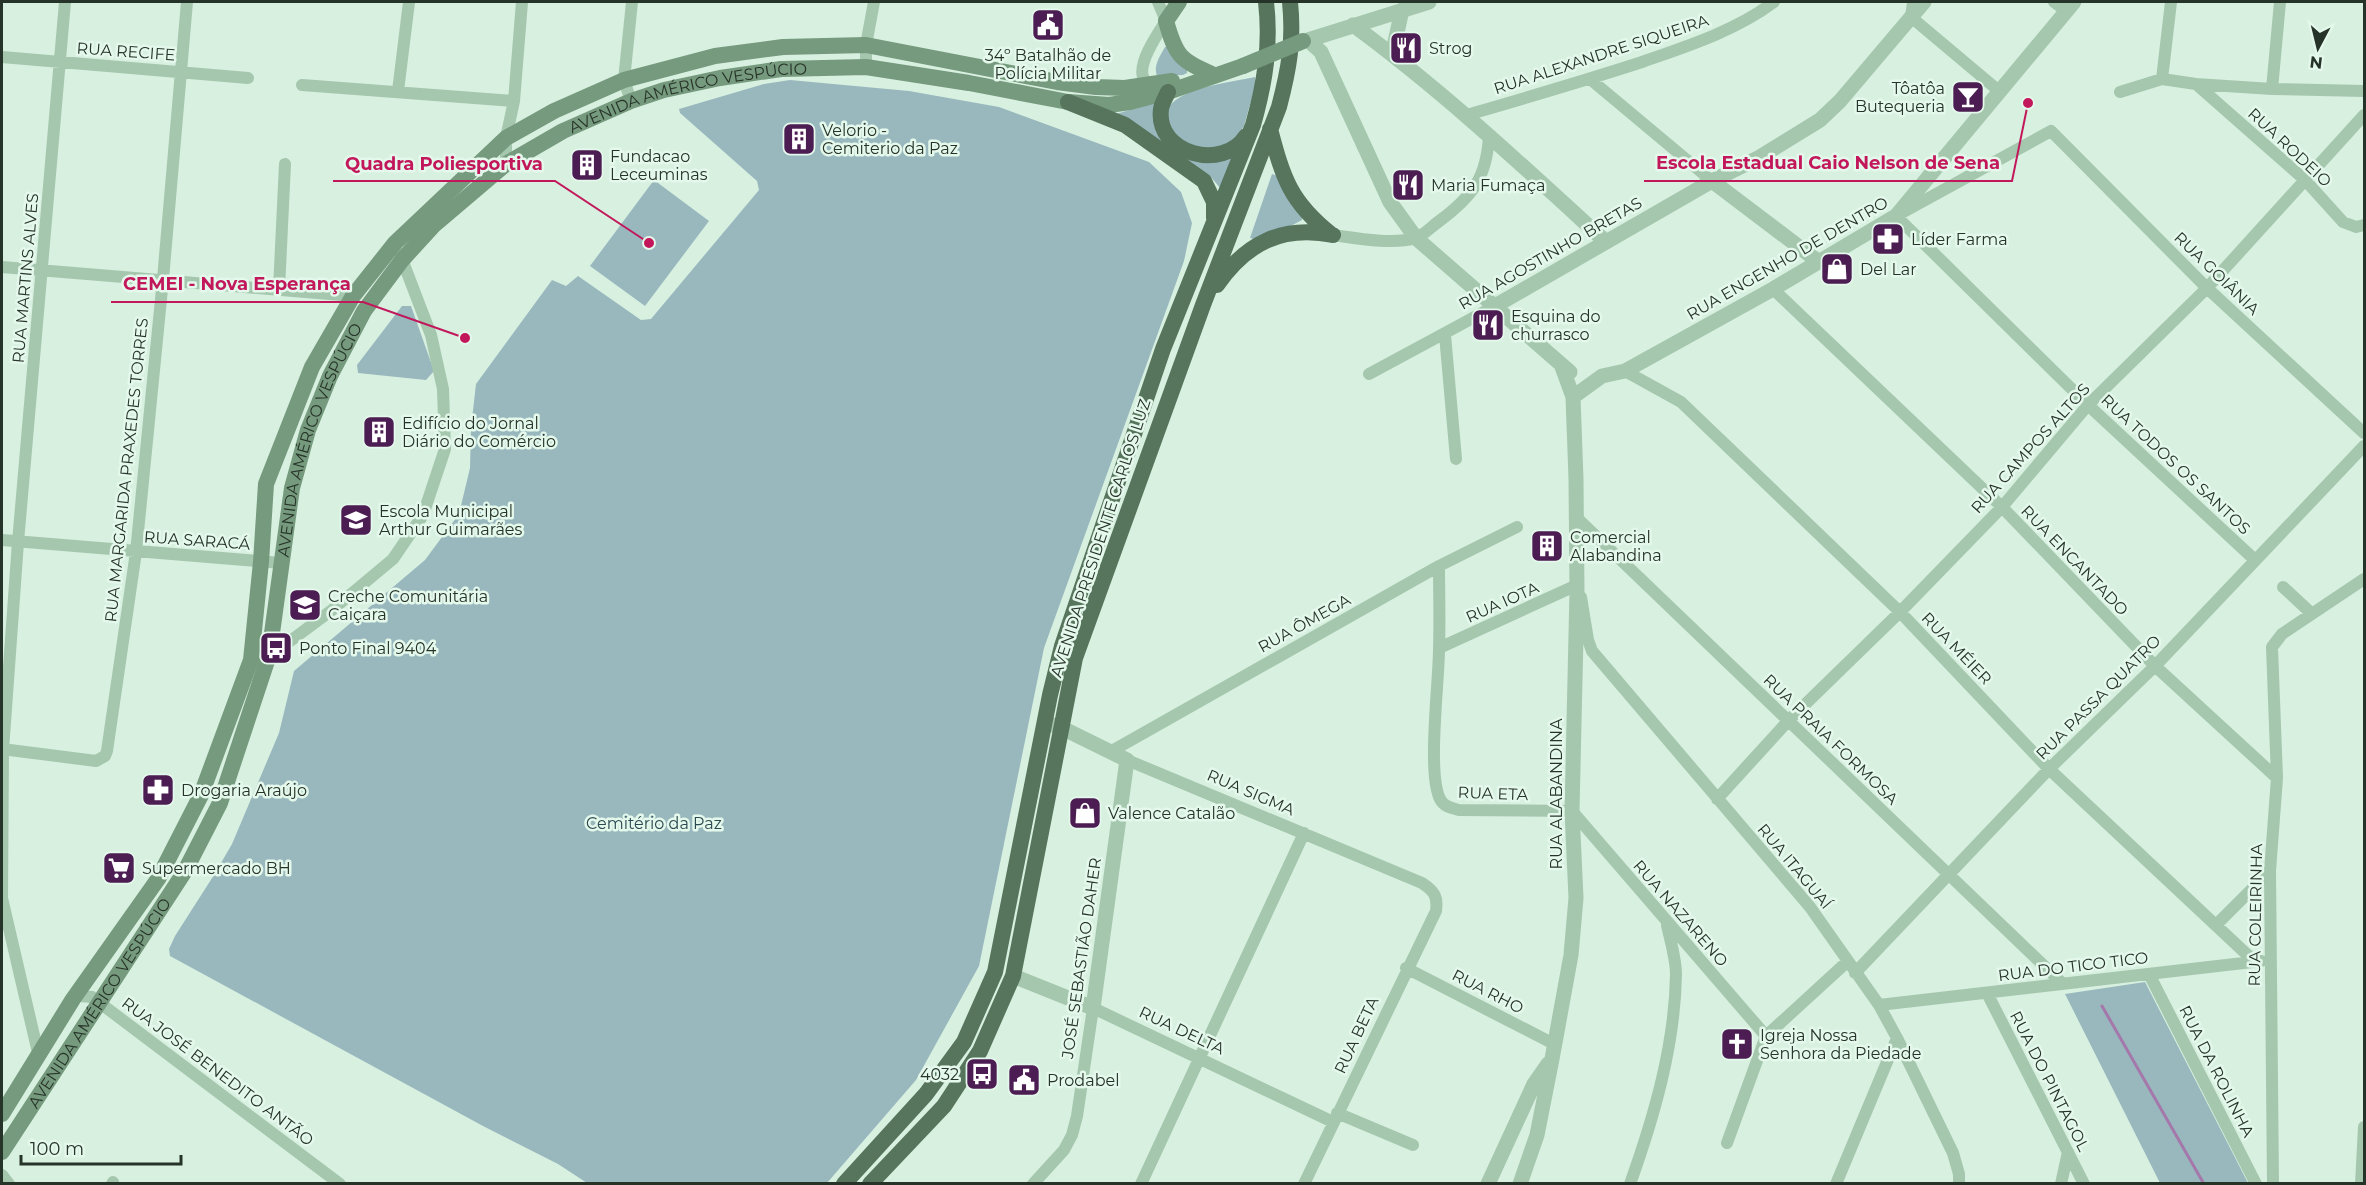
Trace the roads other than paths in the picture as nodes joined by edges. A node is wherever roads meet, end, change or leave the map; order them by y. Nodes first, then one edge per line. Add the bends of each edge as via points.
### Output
1 (65, 2) edge
2 (187, 2) edge
3 (409, 2) edge
4 (522, 2) edge
5 (632, 2) edge
6 (874, 2) edge
7 (1158, 2) edge
8 (1179, 2) edge
9 (1266, 2) edge
10 (1290, 2) edge
11 (1429, 2) edge
12 (1774, 2) edge
13 (1924, 2) edge
14 (2171, 2) edge
15 (2280, 2) edge
16 (2064, 5) edge
17 (1912, 9) edge
18 (1402, 10) junction
19 (1166, 21) junction
20 (1353, 25) junction
21 (1328, 33) junction
22 (1306, 40) junction
23 (866, 45) junction
24 (1321, 52) junction
25 (2, 57) edge
26 (1399, 59) junction
27 (61, 63) junction
28 (866, 67) junction
29 (182, 72) junction
30 (1214, 75) junction
31 (248, 78) dead end
32 (1590, 79) junction
33 (2162, 79) junction
34 (624, 80) junction
35 (2196, 84) junction
36 (302, 85) dead end
37 (1149, 85) junction
38 (2272, 89) junction
39 (398, 91) junction
40 (1999, 91) junction
41 (2364, 91) edge
42 (1168, 92) junction
43 (2120, 92) dead end
44 (514, 101) junction
45 (631, 101) junction
46 (1068, 102) junction
47 (1467, 115) junction
48 (2364, 115) edge
49 (1253, 125) junction
50 (1270, 129) junction
51 (2051, 131) joint
52 (1489, 135) junction
53 (506, 138) junction
54 (285, 164) dead end
55 (506, 164) junction
56 (2305, 180) junction
57 (1713, 182) junction
58 (1896, 216) junction
59 (1214, 219) junction
60 (2364, 225) edge
61 (1333, 235) junction
62 (1416, 238) junction
63 (1606, 242) junction
64 (395, 243) junction
65 (402, 260) junction
66 (1819, 262) junction
67 (2, 267) edge
68 (42, 271) junction
69 (163, 279) junction
70 (2207, 288) junction
71 (279, 289) junction
72 (1773, 289) junction
73 (353, 296) junction
74 (1203, 305) junction
75 (1495, 306) junction
76 (1445, 335) junction
77 (312, 367) junction
78 (1562, 367) junction
79 (1625, 370) junction
80 (1374, 372) dead end
81 (330, 376) junction
82 (1591, 383) junction
83 (1572, 397) junction
84 (2088, 405) junction
85 (2364, 433) edge
86 (2364, 446) edge
87 (1456, 459) dead end
88 (2002, 507) junction
89 (1576, 517) junction
90 (1517, 526) dead end
91 (2, 540) edge
92 (18, 542) junction
93 (136, 552) junction
94 (2255, 560) junction
95 (261, 562) junction
96 (282, 563) junction
97 (1439, 566) junction
98 (2364, 579) edge
99 (2283, 587) dead end
100 (1577, 588) junction
101 (1900, 612) junction
102 (2311, 613) junction
103 (1439, 648) junction
104 (269, 655) junction
105 (2155, 666) junction
106 (1788, 721) junction
107 (1052, 725) junction
108 (2, 750) edge
109 (1110, 752) junction
110 (1127, 760) junction
111 (2049, 769) junction
112 (2277, 778) junction
113 (1717, 799) junction
114 (1572, 811) junction
115 (1304, 833) junction
116 (2270, 871) junction
117 (1948, 874) junction
118 (2, 898) edge
119 (1437, 900) joint
120 (1667, 923) junction
121 (2216, 925) junction
122 (2271, 960) junction
123 (1848, 961) junction
124 (2255, 962) junction
125 (1406, 968) junction
126 (1855, 973) junction
127 (2149, 974) junction
128 (1013, 976) junction
129 (2062, 984) junction
130 (1987, 993) junction
131 (73, 999) junction
132 (98, 1002) junction
133 (1879, 1005) junction
134 (1093, 1008) junction
135 (1766, 1036) junction
136 (1897, 1038) junction
137 (1553, 1052) junction
138 (39, 1056) junction
139 (1199, 1059) junction
140 (2, 1114) edge
141 (1335, 1118) junction
142 (2364, 1127) edge
143 (1727, 1143) dead end
144 (1413, 1145) dead end
145 (2, 1152) edge
146 (2068, 1152) junction
147 (2, 1175) edge
148 (1632, 1182) edge
149 (9, 1184) edge
150 (340, 1184) edge
151 (844, 1184) edge
152 (870, 1184) edge
153 (1033, 1184) edge
154 (1141, 1184) edge
155 (1304, 1184) edge
156 (1488, 1184) edge
157 (1520, 1184) edge
158 (1836, 1184) edge
159 (1959, 1184) edge
160 (2061, 1184) edge
161 (2084, 1184) edge
162 (2256, 1184) edge
163 (2272, 1184) edge
164 (2361, 1184) edge

1 - 27 street, RUA MARTINS ALVES
2 - 29 street, RUA MARGARIDA PRAXEDES TORRES
3 - 39 street
4 - 44 street
5 - 34 street
6 - 23 street
7 - 19 street
8 - 19 main road
9 - 49 main road, AVENIDA PRESIDENTE CARLOS LUZ via 1270,33 1265,77
10 - 50 main road, AVENIDA PRESIDENTE CARLOS LUZ via 1293,33 1287,78
11 - 18 street
12 - 32 street, RUA ALEXANDRE SIQUEIRA via 1754,17 1694,44
13 - 17 street, RUA AGOSTINHO BRETAS
14 - 33 street
15 - 38 street
16 - 40 street
17 - 40 street
17 - 57 street, RUA AGOSTINHO BRETAS via 1840,101 1820,120
18 - 20 street
18 - 26 street via 1395,42
19 - 30 main road via 1172,43 1183,59
19 - 37 street via 1143,67
20 - 21 street
20 - 26 street
21 - 22 street
21 - 24 street
22 - 24 street
22 - 30 main road, AVENIDA AMÉRICO VESPÚCIO, bridge
23 - 28 street
23 - 34 main road, AVENIDA AMÉRICO VESPÚCIO via 783,46 725,54
23 - 37 main road, AVENIDA AMÉRICO VESPÚCIO via 1077,85
24 - 62 street via 1390,202
25 - 27 street, RUA RECIFE
26 - 47 street
27 - 29 street, RUA RECIFE
27 - 68 street, RUA MARTINS ALVES
28 - 45 main road, AVENIDA AMÉRICO VESPÚCIO via 781,69 720,78
28 - 46 main road, AVENIDA AMÉRICO VESPÚCIO
29 - 31 street, RUA RECIFE
29 - 69 street, RUA MARGARIDA PRAXEDES TORRES
30 - 37 main road, AVENIDA AMÉRICO VESPÚCIO
30 - 42 main road, AVENIDA AMÉRICO VESPÚCIO
32 - 47 street, RUA ALEXANDRE SIQUEIRA
32 - 57 street
33 - 35 street
33 - 43 street
34 - 45 street
34 - 53 main road, AVENIDA AMÉRICO VESPÚCIO via 554,111
35 - 38 street
35 - 56 street, RUA RODEIO
36 - 39 street
38 - 41 street
39 - 44 street
40 - 58 street
42 - 46 main road, AVENIDA AMÉRICO VESPÚCIO via 1109,105
42 - 49 main road via 1161,108 1164,127 1178,146 1195,154 1226,152 1243,140
44 - 53 street
45 - 55 main road, AVENIDA AMÉRICO VESPÚCIO via 562,131
46 - 59 main road via 1125,125 1204,181 1214,202
47 - 52 street
48 - 56 street, RUA CAMPOS ALTOS
49 - 59 main road, AVENIDA PRESIDENTE CARLOS LUZ
50 - 61 main road via 1281,170 1297,202
50 - 74 main road, AVENIDA PRESIDENTE CARLOS LUZ
51 - 58 street, RUA ENGENHO DE DENTRO
51 - 70 street, RUA GOIÂNIA
52 - 62 street via 1484,171 1469,196
52 - 63 street
53 - 55 street
53 - 64 main road, AVENIDA AMÉRICO VESPÚCIO
54 - 71 street
55 - 65 main road, AVENIDA AMÉRICO VESPÚCIO via 433,225
56 - 60 street, RUA RODEIO via 2343,222 2356,227
56 - 70 street, RUA CAMPOS ALTOS
57 - 63 street, RUA AGOSTINHO BRETAS
57 - 66 street
58 - 66 street, RUA ENGENHO DE DENTRO
58 - 84 street, RUA TODOS OS SANTOS
59 - 107 main road, AVENIDA PRESIDENTE CARLOS LUZ via 1163,349 1062,646
61 - 62 street via 1377,240
61 - 74 main road via 1288,234 1251,248 1227,271
62 - 75 street
63 - 75 street, RUA AGOSTINHO BRETAS
64 - 65 street
64 - 73 main road, AVENIDA AMÉRICO VESPÚCIO
65 - 81 main road, AVENIDA AMÉRICO VESPÚCIO via 363,311
65 - 104 street via 431,335 443,390 446,449 423,515 393,560
66 - 72 street, RUA ENGENHO DE DENTRO
67 - 68 street
68 - 69 street
68 - 92 street, RUA MARTINS ALVES
69 - 71 street
69 - 93 street, RUA MARGARIDA PRAXEDES TORRES
70 - 84 street, RUA CAMPOS ALTOS
70 - 85 street, RUA GOIÂNIA
71 - 73 street
72 - 79 street, RUA ENGENHO DE DENTRO
72 - 88 street, RUA ENCANTADO
73 - 77 main road, AVENIDA AMÉRICO VESPÚCIO
74 - 107 main road, AVENIDA PRESIDENTE CARLOS LUZ
75 - 76 street, RUA AGOSTINHO BRETAS
75 - 78 street
76 - 80 street, RUA AGOSTINHO BRETAS
76 - 87 street
77 - 81 main road
77 - 95 main road, AVENIDA AMÉRICO VESPÚCIO via 266,484
78 - 82 street
78 - 83 street, RUA ALABANDINA
79 - 82 street, RUA ENGENHO DE DENTRO
79 - 101 street, RUA MÉIER via 1681,402
81 - 96 main road, AVENIDA AMÉRICO VESPÚCIO via 308,430 292,488
82 - 83 street, RUA ENGENHO DE DENTRO
83 - 89 street, RUA ALABANDINA
84 - 88 street, RUA CAMPOS ALTOS
84 - 94 street, RUA TODOS OS SANTOS
86 - 94 street, RUA PASSA QUATRO
88 - 101 street, RUA CAMPOS ALTOS
88 - 105 street, RUA ENCANTADO
89 - 100 street, RUA ALABANDINA
89 - 106 street, RUA PRAIA FORMOSA
90 - 97 street, RUA ÔMEGA
91 - 92 street, RUA SARACÁ
92 - 93 street, RUA SARACÁ
92 - 108 street, RUA MARTINS ALVES
93 - 95 street, RUA SARACÁ
93 - 108 street, RUA MARGARIDA PRAXEDES TORRES via 107,751 101,759 89,760
94 - 105 street, RUA PASSA QUATRO
95 - 96 street, RUA SARACÁ
95 - 131 main road, AVENIDA AMÉRICO VESPÚCIO via 251,660 201,795 158,879
96 - 104 main road, AVENIDA AMÉRICO VESPÚCIO
97 - 103 street
97 - 109 street, RUA ÔMEGA
98 - 102 street
99 - 102 street
100 - 103 street, RUA IOTA
100 - 113 street, RUA ITAGUAÍ via 1592,651
100 - 114 street, RUA ALABANDINA
101 - 106 street, RUA CAMPOS ALTOS
101 - 111 street, RUA MÉIER
102 - 112 street, RUA COLEIRINHA via 2282,634 2272,647
103 - 114 street, RUA ETA via 1434,760 1441,802 1449,808 1478,812
104 - 132 main road, AVENIDA AMÉRICO VESPÚCIO via 220,803 185,871
105 - 111 street, RUA PASSA QUATRO
105 - 112 street, RUA ENCANTADO
106 - 113 street, RUA CAMPOS ALTOS
106 - 117 street, RUA PRAIA FORMOSA
107 - 109 street, RUA SIGMA
107 - 128 main road, AVENIDA PRESIDENTE CARLOS LUZ
107 - 151 main road, AVENIDA PRESIDENTE CARLOS LUZ via 995,972 963,1042 951,1059 926,1094
108 - 118 street, RUA MARTINS ALVES
109 - 110 street, RUA SIGMA
110 - 115 street, RUA SIGMA
110 - 134 street, JOSÉ SEBASTIÃO DAHER
111 - 117 street, RUA PASSA QUATRO
111 - 121 street, RUA MÉIER
112 - 116 street, RUA COLEIRINHA
113 - 123 street, RUA ITAGUAÍ via 1810,907
114 - 120 street, RUA NAZARENO
114 - 137 street, RUA ALABANDINA via 1576,898 1571,955
115 - 119 street, RUA SIGMA via 1422,882 1433,890
115 - 139 street
116 - 121 street
116 - 122 street, RUA COLEIRINHA
117 - 126 street, RUA PASSA QUATRO
117 - 129 street, RUA PRAIA FORMOSA
118 - 138 street, RUA MARTINS ALVES
119 - 125 street, RUA BETA via 1436,910
120 - 135 street, RUA NAZARENO
120 - 148 street via 1676,972 1673,1018 1658,1097
121 - 124 street, RUA MÉIER
122 - 124 street, RUA DO TICO TICO
122 - 163 street, RUA COLEIRINHA
123 - 126 street, RUA ITAGUAÍ
123 - 135 street
124 - 127 street, RUA DO TICO TICO
125 - 137 street, RUA RHO
125 - 141 street, RUA BETA
126 - 133 street, RUA ITAGUAÍ
127 - 129 street, RUA DO TICO TICO
127 - 162 street, RUA DA ROLINHA
128 - 134 street, RUA DELTA
128 - 152 main road, AVENIDA PRESIDENTE CARLOS LUZ via 980,1051 944,1106
129 - 130 street, RUA DO TICO TICO
130 - 133 street, RUA DO TICO TICO
130 - 146 street, RUA DO PINTAGOL
131 - 132 street, RUA JOSÉ BENEDITO ANTÃO via 86,995
131 - 138 main road, AVENIDA AMÉRICO VESPÚCIO
132 - 145 main road, AVENIDA AMÉRICO VESPÚCIO
132 - 150 street, RUA JOSÉ BENEDITO ANTÃO
133 - 136 street, RUA ITAGUAÍ
134 - 139 street, RUA DELTA
134 - 153 street, JOSÉ SEBASTIÃO DAHER via 1072,1135 1064,1150
135 - 143 street
136 - 158 street
136 - 159 street, RUA ITAGUAÍ via 1953,1153
137 - 156 street
137 - 157 street, RUA ALABANDINA via 1537,1135
138 - 140 main road, AVENIDA AMÉRICO VESPÚCIO
139 - 141 street, RUA DELTA
139 - 154 street
141 - 144 street, RUA DELTA
141 - 155 street, RUA BETA
142 - 164 street
146 - 160 street
146 - 161 street, RUA DO PINTAGOL
147 - 149 street

